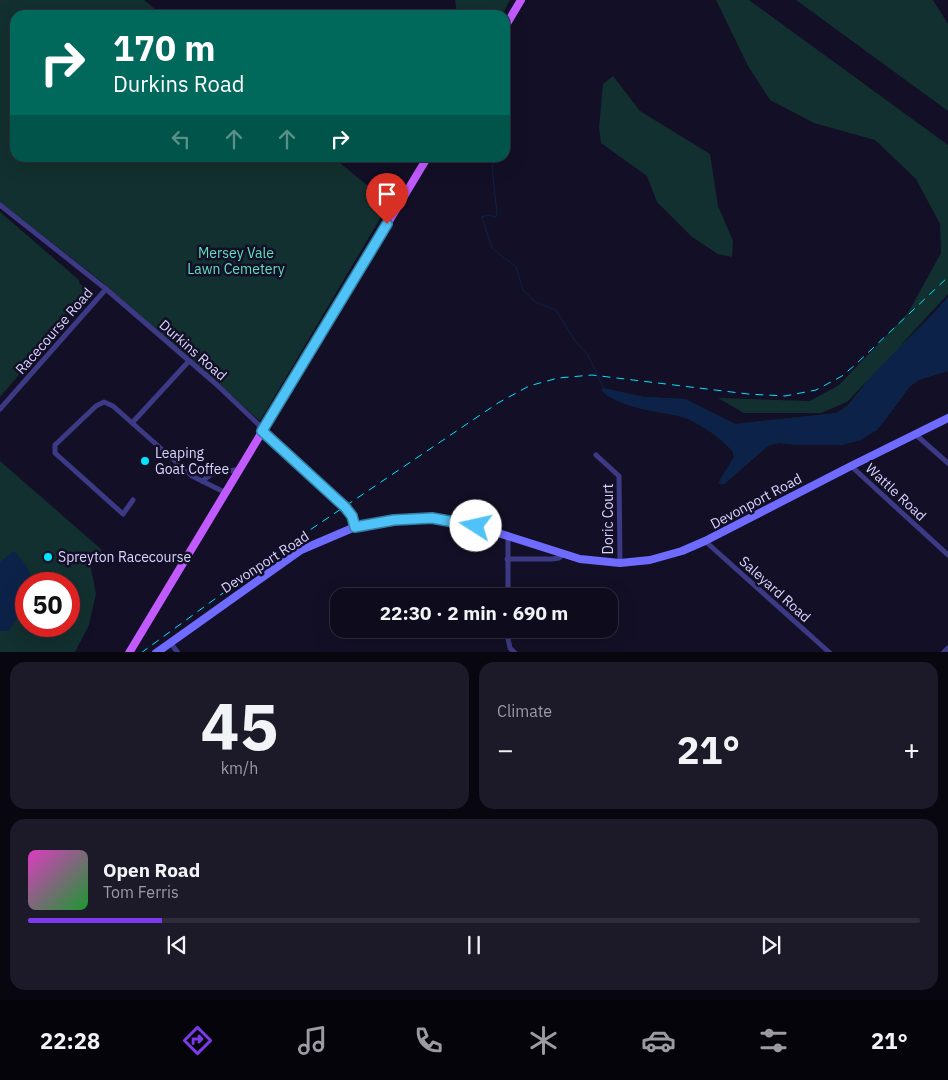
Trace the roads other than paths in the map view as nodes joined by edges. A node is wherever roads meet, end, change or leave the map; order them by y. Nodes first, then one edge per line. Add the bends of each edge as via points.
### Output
1 (521, 0) edge
2 (510, 19) edge
3 (425, 162) edge
4 (0, 204) edge
5 (106, 289) junction
6 (189, 361) junction
7 (0, 409) edge
8 (948, 418) edge
9 (132, 423) junction
10 (262, 431) junction
11 (915, 434) junction
12 (596, 455) dead end
13 (948, 463) edge
14 (851, 466) junction
15 (240, 469) junction
16 (202, 481) junction
17 (226, 493) junction
18 (133, 500) dead end
19 (355, 527) junction
20 (508, 537) junction
21 (706, 541) junction
22 (564, 554) junction
23 (948, 555) edge
24 (507, 559) junction
25 (620, 563) junction
26 (508, 588) edge
27 (508, 638) edge
28 (167, 644) junction
29 (948, 648) edge
30 (129, 652) edge
31 (155, 652) edge
32 (178, 652) edge
33 (515, 652) edge
34 (830, 652) edge
35 (943, 652) edge

1 - 2 main road
3 - 10 main road
4 - 5 street, Durkins Road
5 - 6 street, Durkins Road
5 - 7 street, Racecourse Road
6 - 9 street
6 - 10 street, Durkins Road
8 - 11 main road, Devonport Road
9 - 16 street via 183,469
9 - 18 street via 104,402 55,445 55,453 124,514
10 - 15 main road
10 - 19 street, Durkins Road via 345,507
11 - 13 street
11 - 14 main road, Devonport Road
12 - 25 street, Doric Court via 619,476
14 - 21 main road, Devonport Road
14 - 23 street, Wattle Road
15 - 16 street via 212,474
15 - 17 main road
16 - 17 street
17 - 30 main road
19 - 20 main road, Devonport Road via 432,518 476,526
19 - 28 main road, Devonport Road via 301,550
20 - 22 main road, Devonport Road
20 - 24 street
21 - 25 main road, Devonport Road via 650,560
21 - 34 street, Saleyard Road
22 - 24 street, Devonport Road via 552,560
22 - 25 main road, Devonport Road
24 - 26 street
27 - 33 street via 510,648
28 - 31 main road, Devonport Road
28 - 32 street
29 - 35 street

